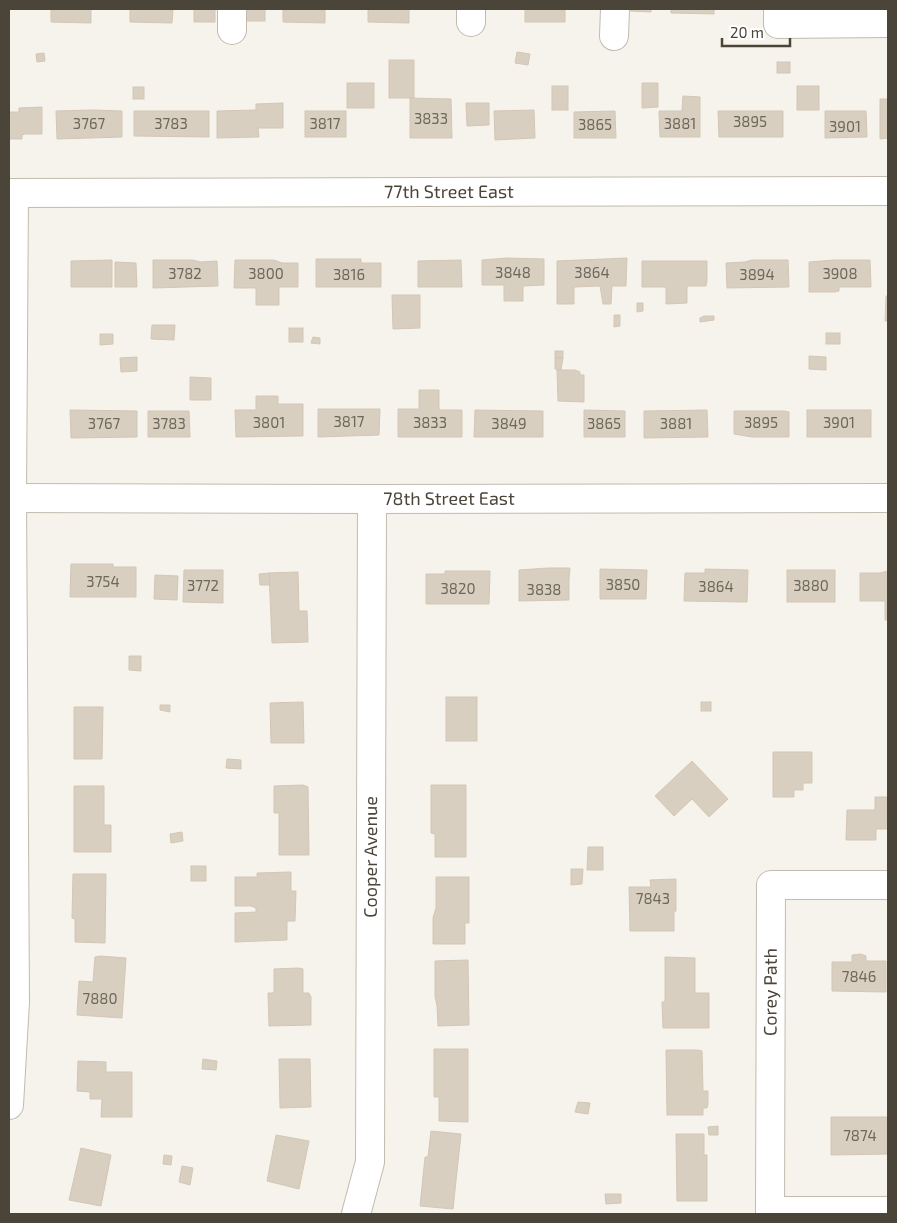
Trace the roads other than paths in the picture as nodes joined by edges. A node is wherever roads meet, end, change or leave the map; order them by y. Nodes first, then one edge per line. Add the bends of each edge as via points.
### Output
1 (615, 9) edge
2 (778, 16) edge
3 (888, 23) edge
4 (614, 36) dead end
5 (888, 191) edge
6 (11, 193) edge
7 (10, 498) edge
8 (888, 498) edge
9 (372, 499) junction
10 (888, 885) edge
11 (9, 1105) edge
12 (888, 1210) edge
13 (770, 1213) edge
14 (356, 1214) edge

1 - 4 street
2 - 3 street
5 - 6 street, 77th Street East
6 - 7 street
7 - 9 street, 78th Street East
7 - 11 street via 15,1002
8 - 9 street, 78th Street East
9 - 14 street, Cooper Avenue via 370,1162
10 - 13 street, Corey Path via 771,885
12 - 13 street

